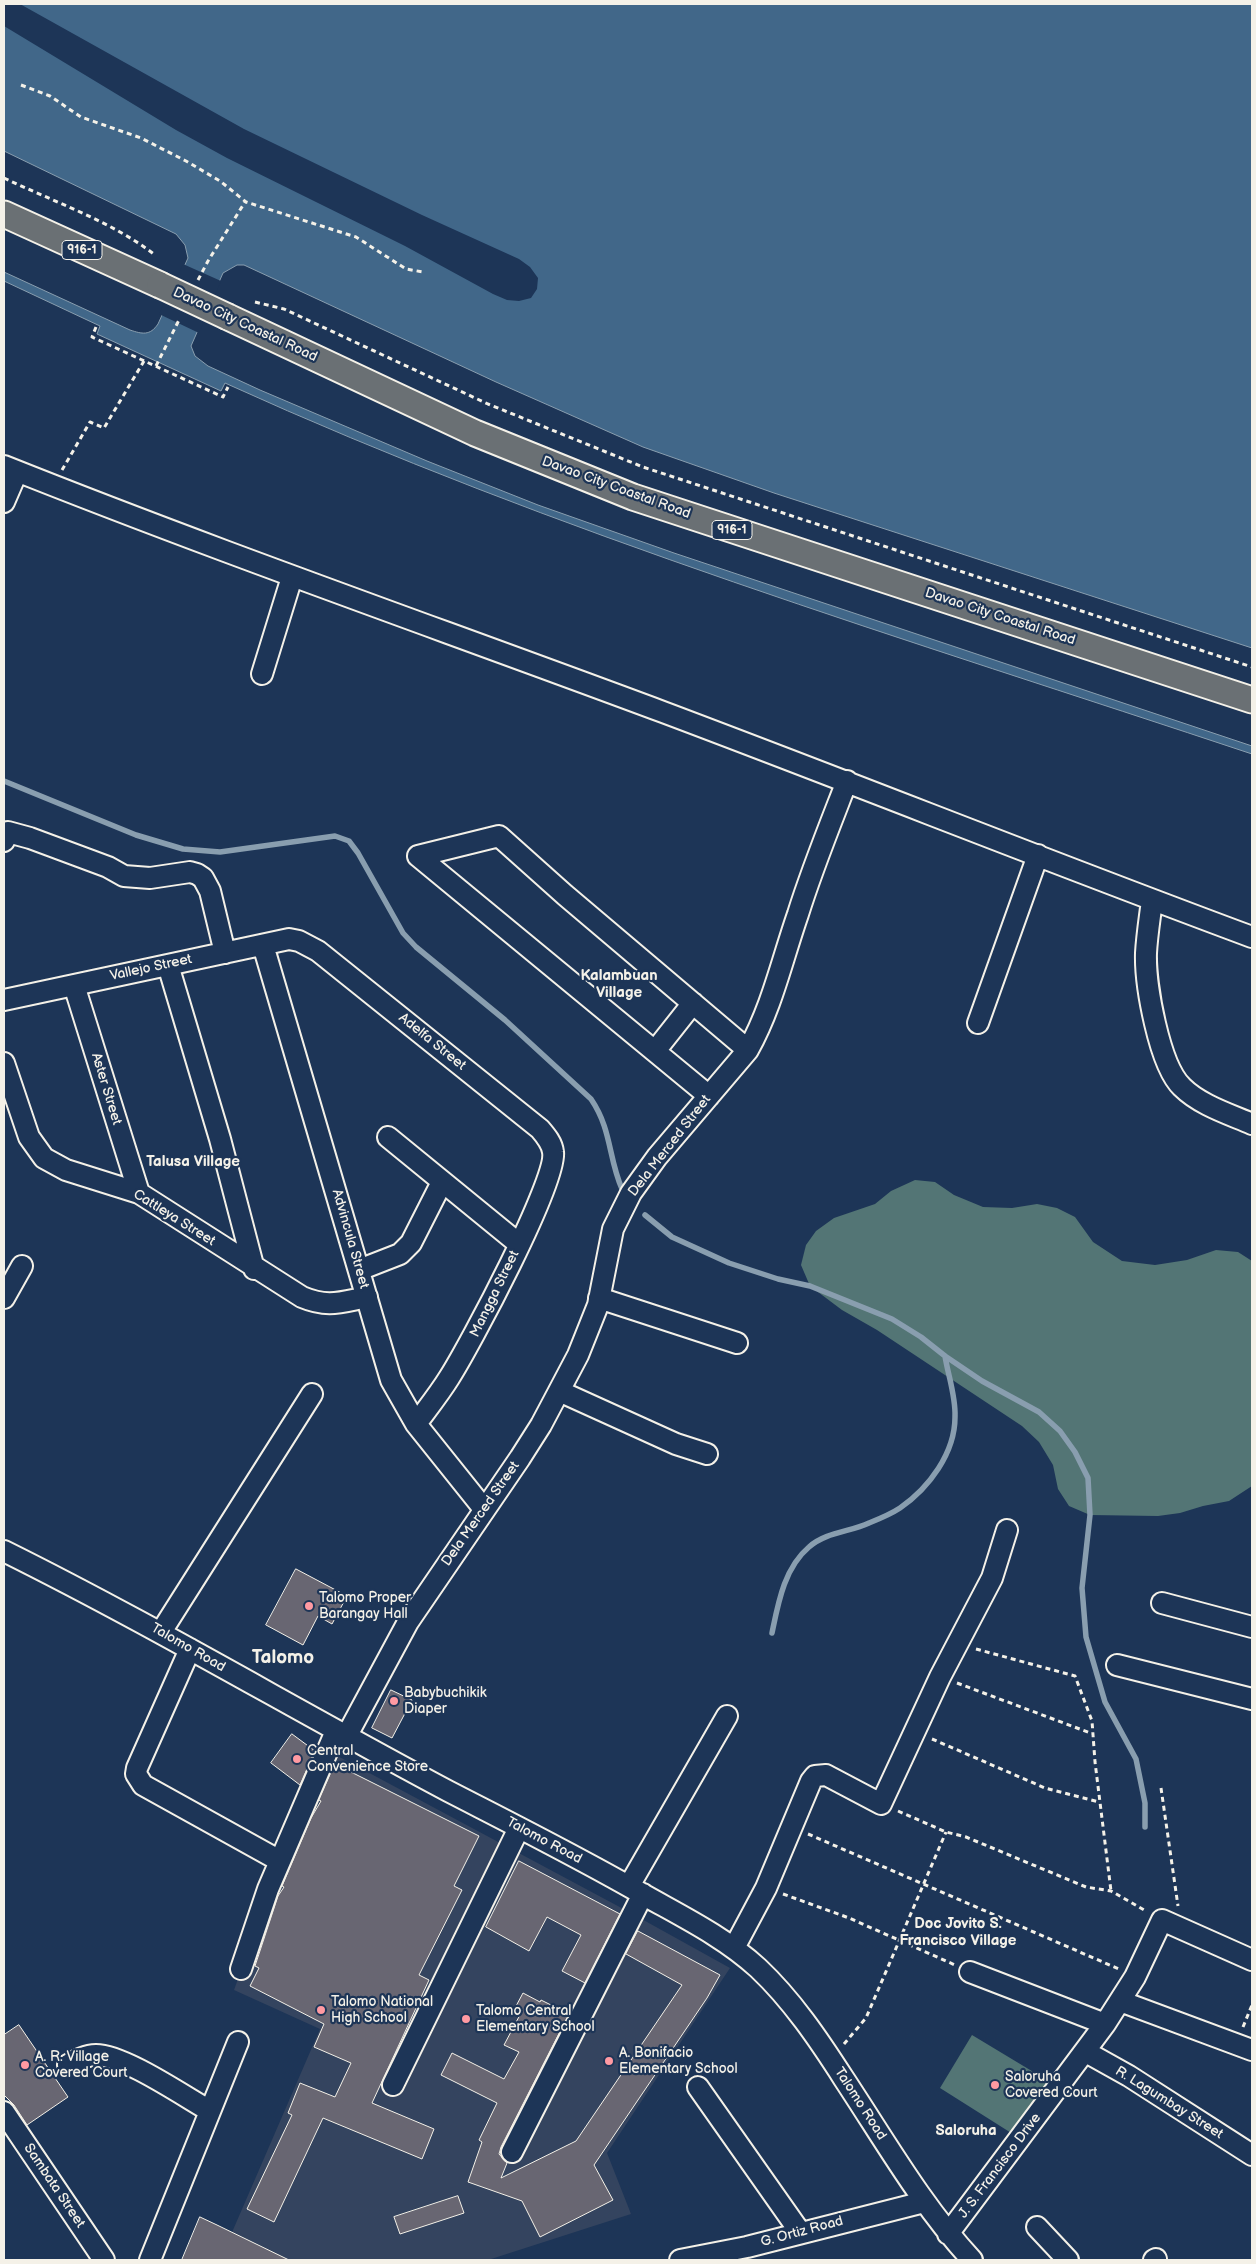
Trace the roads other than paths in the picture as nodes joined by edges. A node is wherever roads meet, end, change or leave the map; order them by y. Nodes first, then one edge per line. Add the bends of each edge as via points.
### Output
1 (4, 214) edge
2 (10, 469) edge
3 (4, 502) edge
4 (292, 577) junction
5 (262, 674) dead end
6 (1252, 700) edge
7 (846, 781) junction
8 (4, 841) edge
9 (1038, 855) junction
10 (1152, 900) junction
11 (1252, 937) edge
12 (299, 940) joint
13 (263, 945) junction
14 (226, 953) junction
15 (168, 965) junction
16 (74, 984) junction
17 (4, 1000) edge
18 (693, 1003) junction
19 (978, 1023) dead end
20 (748, 1050) junction
21 (655, 1051) junction
22 (4, 1063) edge
23 (709, 1096) junction
24 (1252, 1124) edge
25 (388, 1137) dead end
26 (554, 1153) joint
27 (442, 1182) junction
28 (139, 1193) junction
29 (519, 1244) junction
30 (22, 1266) dead end
31 (254, 1269) junction
32 (359, 1270) junction
33 (367, 1297) junction
34 (4, 1298) edge
35 (600, 1298) junction
36 (737, 1343) dead end
37 (559, 1391) junction
38 (312, 1394) dead end
39 (416, 1424) junction
40 (707, 1454) dead end
41 (484, 1509) junction
42 (1008, 1530) dead end
43 (4, 1551) edge
44 (1162, 1603) dead end
45 (1252, 1627) edge
46 (161, 1632) junction
47 (190, 1649) junction
48 (1117, 1665) dead end
49 (1252, 1699) edge
50 (728, 1716) dead end
51 (341, 1734) junction
52 (519, 1828) junction
53 (280, 1861) junction
54 (636, 1890) junction
55 (734, 1948) junction
56 (1252, 1960) edge
57 (241, 1969) dead end
58 (970, 1972) road end
59 (1120, 2001) junction
60 (1105, 2024) junction
61 (238, 2042) dead end
62 (1244, 2047) edge
63 (1086, 2052) junction
64 (68, 2065) dead end
65 (393, 2085) dead end
66 (698, 2087) dead end
67 (210, 2111) junction
68 (4, 2112) edge
69 (512, 2152) dead end
70 (1252, 2154) edge
71 (924, 2202) junction
72 (1037, 2228) dead end
73 (800, 2232) junction
74 (948, 2234) junction
75 (748, 2254) edge
76 (104, 2260) edge
77 (150, 2260) edge
78 (680, 2260) edge
79 (972, 2260) edge
80 (1068, 2260) edge

1 - 6 main road, Davao City Coastal Road / 916-1, bridge via 475,433 633,497
2 - 3 street
2 - 4 street
4 - 5 street
4 - 7 street
7 - 9 street
7 - 20 street, Dela Merced Street via 798,912 767,1012
8 - 14 street via 8,832 30,838 124,876 150,878 190,872 197,874 203,878 210,892
9 - 10 street
9 - 19 street
10 - 11 street
10 - 24 street via 1147,974 1156,1030 1171,1070 1181,1087 1204,1102
12 - 13 street, Vallejo Street
12 - 26 street, Adelfa Street via 318,950 540,1129 550,1141
13 - 14 street, Vallejo Street
13 - 32 street, Advincula Street
14 - 15 street, Vallejo Street
15 - 16 street, Vallejo Street
15 - 31 street via 220,1139
16 - 17 street, Vallejo Street
16 - 28 street, Aster Street
18 - 20 street
18 - 21 street
18 - 21 street via 499,836 418,856
20 - 23 street, Dela Merced Street
21 - 23 street
22 - 28 street, Cattleya Street via 29,1137 44,1158 66,1170
23 - 35 street, Dela Merced Street via 644,1174 624,1205 608,1248
25 - 27 street
26 - 29 street, Mangga Street via 546,1184
27 - 29 street
27 - 32 street via 411,1243 400,1254
28 - 31 street, Cattleya Street
29 - 39 street, Mangga Street via 468,1347
30 - 34 street
31 - 33 street, Cattleya Street via 317,1304
32 - 33 street, Advincula Street
33 - 39 street, Advincula Street via 391,1380
35 - 36 street
35 - 37 street, Dela Merced Street via 578,1355
37 - 40 street via 676,1444
37 - 41 street, Dela Merced Street via 542,1425
38 - 46 street
39 - 41 street, Advincula Street
41 - 51 street, Dela Merced Street via 408,1622
42 - 55 street via 992,1578 940,1677 881,1804 821,1774 811,1781 766,1888
43 - 46 street, Talomo Road
44 - 45 street
46 - 47 street, Talomo Road
47 - 51 street, Talomo Road
47 - 53 street via 136,1774 144,1785
48 - 49 street
50 - 54 street
51 - 52 street, Talomo Road
51 - 53 street, Dela Merced Street
52 - 54 street, Talomo Road
52 - 65 street
53 - 57 street, Dela Merced Street
54 - 55 street, Talomo Road
54 - 69 street
55 - 71 street, Talomo Road via 778,1988 831,2059
56 - 59 street, J. S. Francisco Drive via 1162,1920
58 - 60 street
59 - 60 street, J. S. Francisco Drive
59 - 62 street
60 - 63 street, J. S. Francisco Drive
61 - 67 street
63 - 70 street, R. Lagumbay Street
63 - 74 street, J. S. Francisco Drive
64 - 67 street via 85,2056 110,2057
66 - 73 street
67 - 77 street
68 - 76 street, Sambata Street
71 - 73 street, G. Ortiz Road
71 - 74 street, Talomo Road
72 - 80 street
73 - 75 street, G. Ortiz Road
74 - 79 street, Talomo Road
75 - 78 street, G. Ortiz Road

